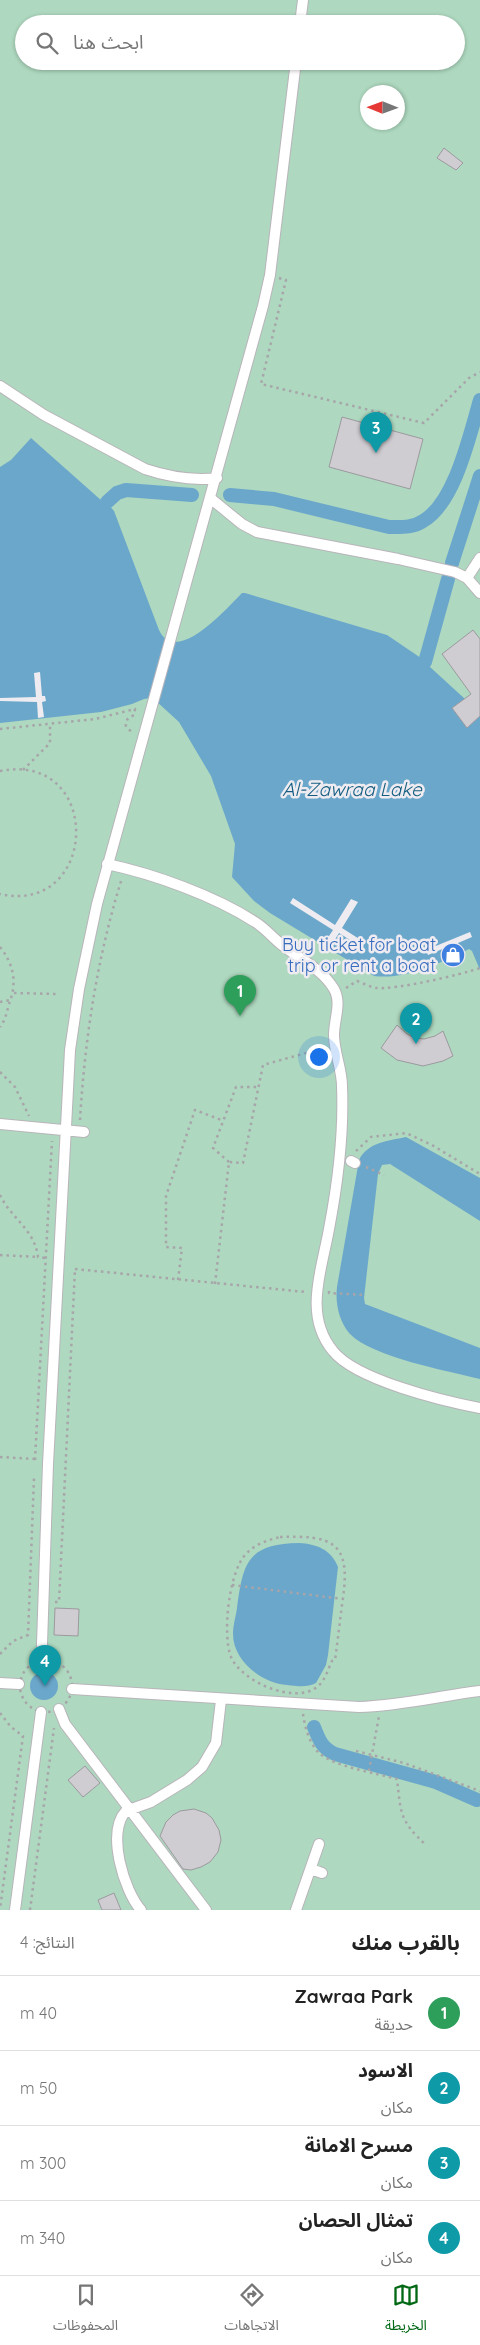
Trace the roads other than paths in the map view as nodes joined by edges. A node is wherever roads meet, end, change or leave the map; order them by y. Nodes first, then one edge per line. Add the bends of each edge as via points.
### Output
1 (303, 0) edge
2 (301, 15) edge
3 (295, 70) edge
4 (0, 386) edge
5 (217, 478) junction
6 (210, 498) junction
7 (480, 558) edge
8 (467, 578) junction
9 (480, 593) edge
10 (107, 864) junction
11 (0, 1124) edge
12 (67, 1131) junction
13 (82, 1132) road end
14 (480, 1408) edge
15 (44, 1659) road end
16 (0, 1683) edge
17 (19, 1684) road end
18 (72, 1689) road end
19 (480, 1691) edge
20 (221, 1700) junction
21 (59, 1709) road end
22 (41, 1712) road end
23 (130, 1809) junction
24 (319, 1844) dead end
25 (310, 1869) junction
26 (322, 1873) dead end
27 (15, 1910) edge
28 (141, 1910) edge
29 (206, 1910) edge
30 (296, 1910) edge

1 - 2 street
3 - 5 street via 270,275
4 - 5 street via 44,415 146,469 182,478
5 - 6 street
6 - 8 street via 257,532 398,558
6 - 10 street
7 - 8 street
8 - 9 street
10 - 12 street via 79,989 70,1050
10 - 14 street via 227,906 257,923 324,976 338,1000 334,1024 342,1084 333,1210 317,1293 317,1315 333,1351 347,1364 368,1375
11 - 12 street
12 - 13 street
12 - 15 street via 43,1602
16 - 17 street
18 - 20 street
19 - 20 street via 380,1707
20 - 23 street via 216,1744 202,1767 151,1802
21 - 23 street via 65,1724
22 - 27 street
23 - 28 street via 123,1814 119,1825 120,1863 126,1887
23 - 29 street
24 - 25 street
25 - 26 street
25 - 30 street

